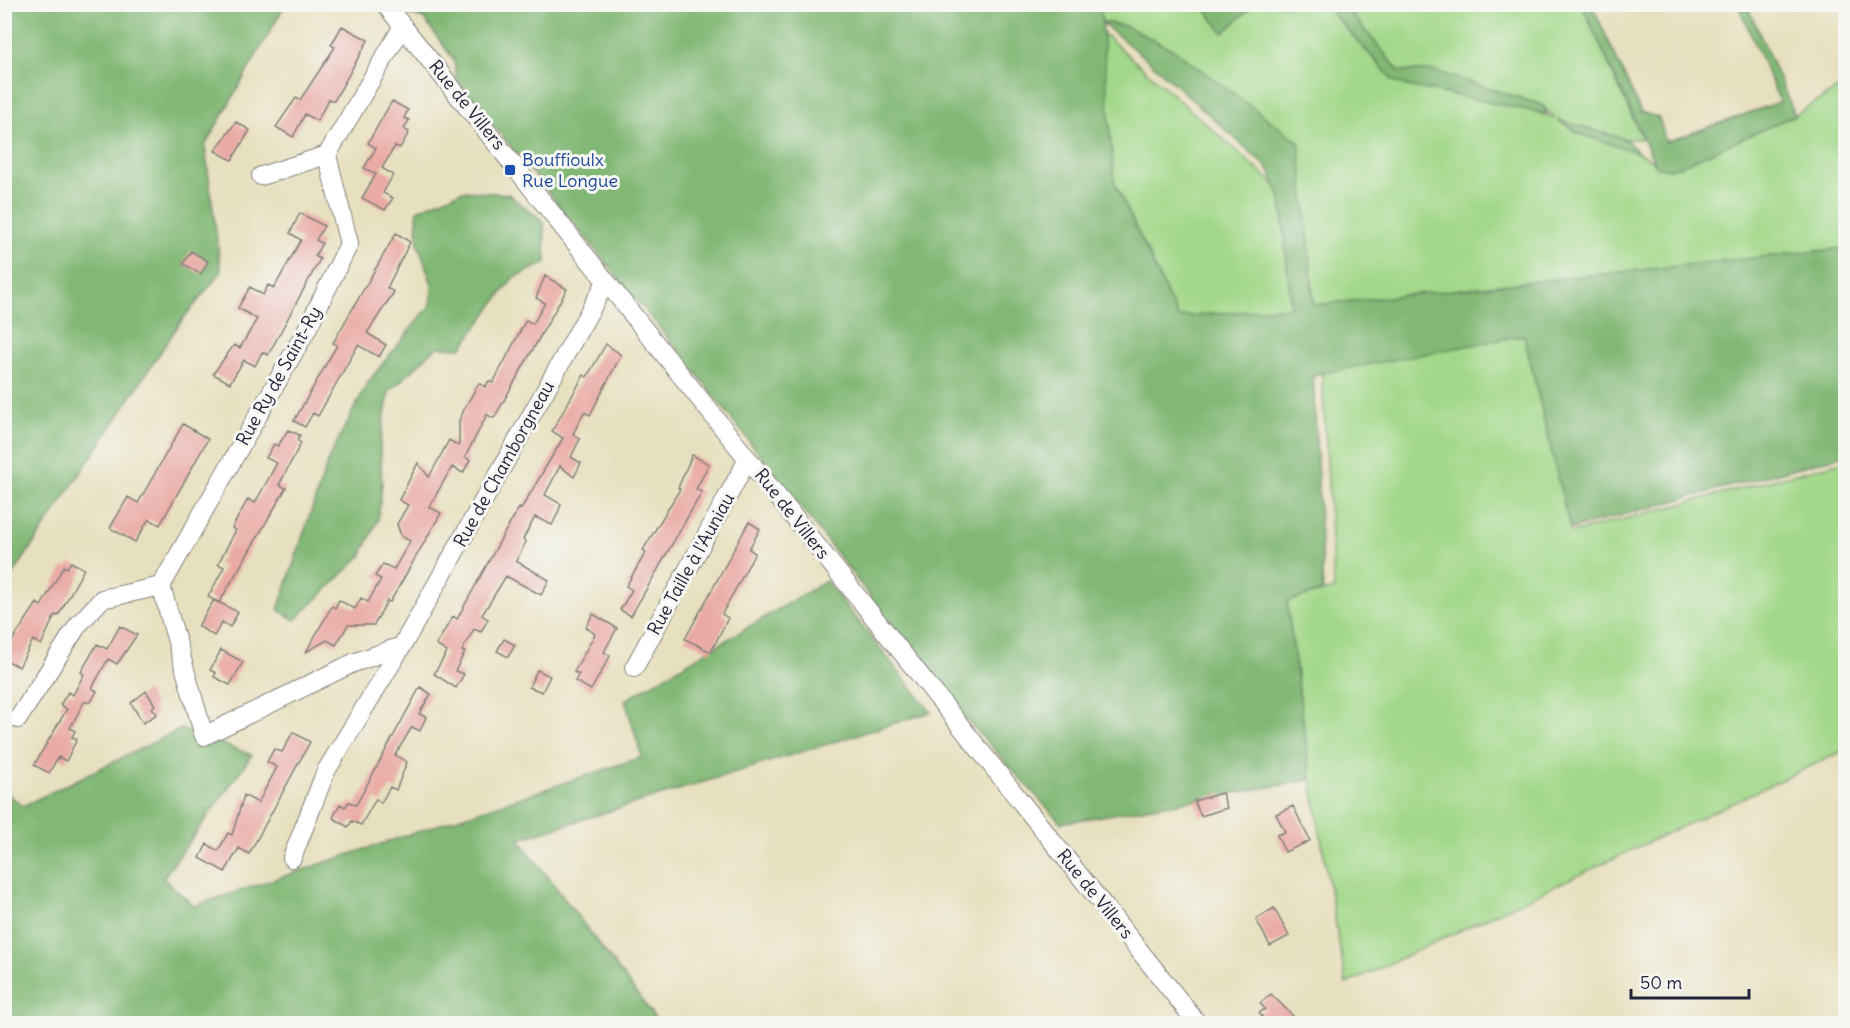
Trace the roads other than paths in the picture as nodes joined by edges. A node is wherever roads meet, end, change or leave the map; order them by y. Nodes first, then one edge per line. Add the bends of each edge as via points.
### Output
1 (385, 4) edge
2 (403, 26) junction
3 (327, 155) junction
4 (261, 176) dead end
5 (606, 282) junction
6 (748, 459) junction
7 (161, 586) junction
8 (402, 646) junction
9 (634, 668) dead end
10 (18, 719) dead end
11 (292, 858) dead end
12 (1198, 1023) edge

1 - 2 street, Rue de Villers
2 - 3 street
2 - 5 street, Rue de Villers
3 - 4 street
3 - 7 street, Rue Ry de Saint-Ry via 349,244 306,331
5 - 6 street, Rue de Villers
5 - 8 street, Rue de Chamborgneau
6 - 9 street, Rue Taille à l'Auniau
6 - 12 street, Rue de Villers
7 - 8 street via 204,736 353,663
7 - 10 street via 102,599 78,626
8 - 11 street, Rue de Chamborgneau via 326,771

